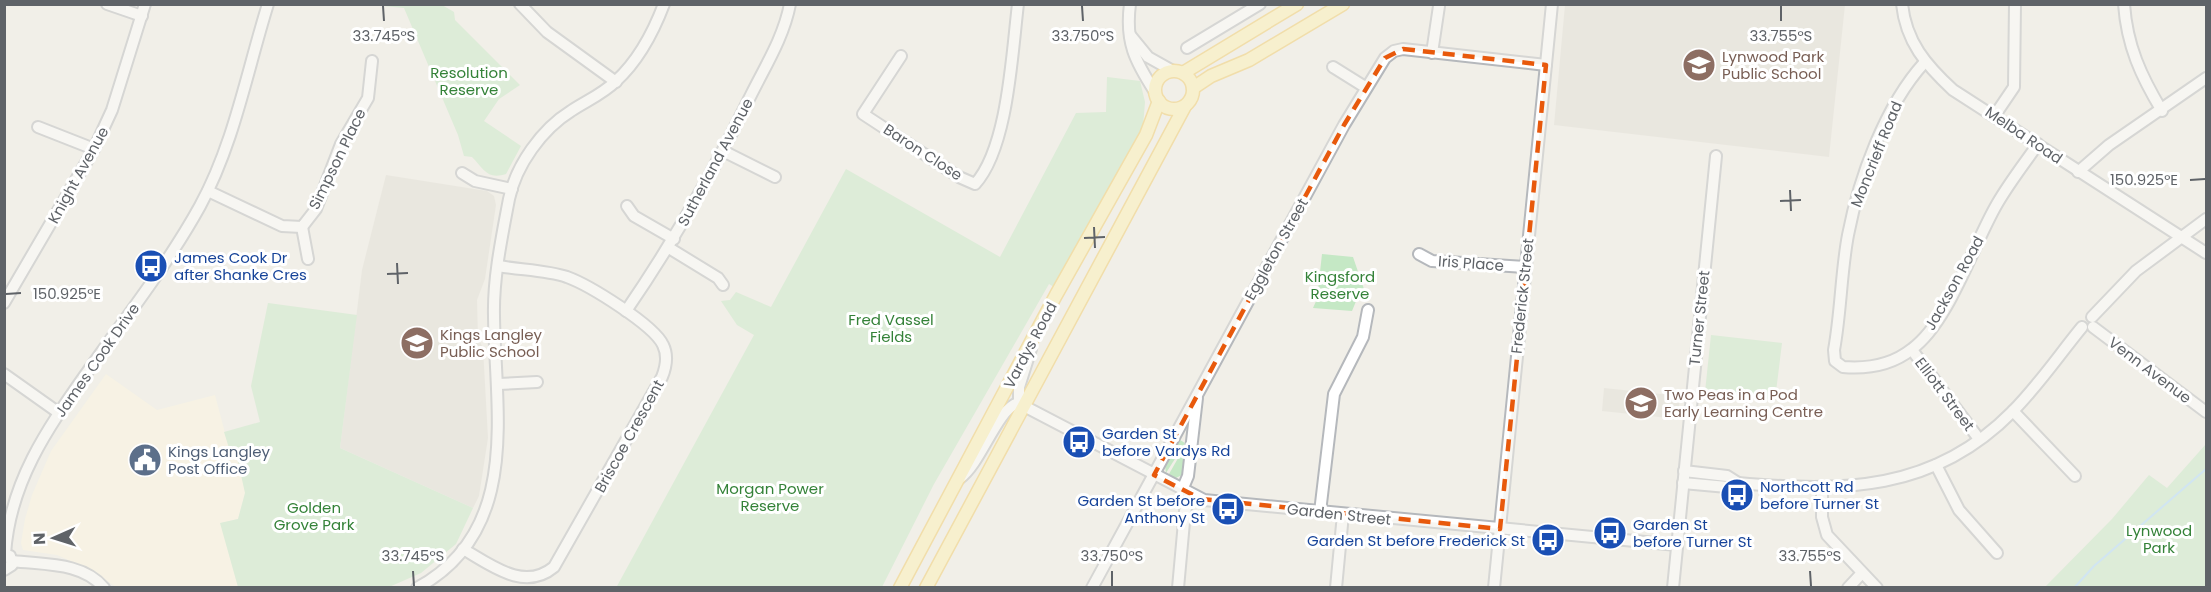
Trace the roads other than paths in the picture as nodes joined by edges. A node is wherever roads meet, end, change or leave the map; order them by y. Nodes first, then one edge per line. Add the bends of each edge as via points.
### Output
1 (106, 4) edge
2 (145, 4) edge
3 (268, 4) edge
4 (520, 4) edge
5 (664, 4) edge
6 (790, 4) edge
7 (1018, 4) edge
8 (1130, 4) edge
9 (1260, 4) edge
10 (1297, 4) edge
11 (1343, 4) edge
12 (1552, 4) edge
13 (1902, 4) edge
14 (2016, 4) edge
15 (2124, 4) edge
16 (1439, 6) dead end
17 (142, 16) junction
18 (1130, 35) junction
19 (1187, 48) dead end
20 (1432, 53) junction
21 (901, 56) dead end
22 (372, 61) dead end
23 (1924, 63) junction
24 (1546, 65) junction
25 (1333, 67) dead end
26 (1178, 72) junction
27 (2206, 78) edge
28 (616, 82) junction
29 (1365, 87) junction
30 (1193, 88) junction
31 (1157, 97) junction
32 (1185, 106) junction
33 (2162, 111) junction
34 (1995, 115) junction
35 (38, 127) dead end
36 (2038, 144) junction
37 (94, 149) junction
38 (723, 152) junction
39 (1716, 156) dead end
40 (2078, 172) junction
41 (462, 173) dead end
42 (775, 177) dead end
43 (512, 189) junction
44 (208, 191) junction
45 (627, 206) dead end
46 (2206, 219) edge
47 (302, 227) junction
48 (2181, 237) junction
49 (671, 244) junction
50 (2206, 253) edge
51 (1419, 254) dead end
52 (308, 259) dead end
53 (499, 266) junction
54 (1525, 267) junction
55 (723, 285) dead end
56 (4, 303) edge
57 (1368, 310) dead end
58 (626, 311) junction
59 (2089, 323) junction
60 (1036, 334) junction
61 (1912, 350) junction
62 (1835, 361) joint
63 (4, 374) edge
64 (537, 382) dead end
65 (498, 384) junction
66 (1198, 392) junction
67 (1024, 405) junction
68 (2013, 411) junction
69 (2206, 412) edge
70 (59, 413) junction
71 (1979, 439) junction
72 (1936, 465) junction
73 (1684, 471) junction
74 (1154, 475) junction
75 (2074, 476) dead end
76 (957, 480) junction
77 (1683, 483) junction
78 (1738, 483) junction
79 (1822, 489) junction
80 (1186, 493) junction
81 (1320, 512) junction
82 (1343, 514) junction
83 (1500, 529) junction
84 (1677, 545) junction
85 (463, 549) junction
86 (1998, 553) dead end
87 (8, 556) edge
88 (4, 570) edge
89 (1862, 573) junction
90 (104, 588) edge
91 (417, 588) edge
92 (900, 588) edge
93 (926, 588) edge
94 (1092, 588) edge
95 (1178, 588) edge
96 (1336, 588) edge
97 (1494, 588) edge
98 (1673, 588) edge
99 (1848, 588) edge
100 (1876, 588) edge

1 - 17 street
2 - 17 street, Knight Avenue
3 - 44 street, James Cook Drive via 234,121
4 - 28 street via 547,32
5 - 28 street via 653,32
6 - 38 street, Sutherland Avenue via 778,41
7 - 21 street, Baron Close via 1000,132 975,184 863,114
8 - 18 street
9 - 19 street
10 - 26 main road
11 - 30 main road
12 - 24 street, Frederick Street
13 - 23 street, Melba Road via 1904,20
14 - 34 street via 2014,87
15 - 33 street via 2130,48
16 - 20 street
17 - 37 street, Knight Avenue via 112,110
18 - 26 street via 1148,57
18 - 31 street via 1136,62
20 - 24 street, Eggleton Street
20 - 29 street, Eggleton Street via 1391,52
22 - 47 street, Simpson Place via 368,98 341,144 316,209
23 - 34 street, Melba Road via 1953,90
23 - 62 street, Moncrieff Road via 1898,98 1854,205 1847,237
24 - 54 street, Frederick Street
25 - 29 street
26 - 30 main road via 1190,79
26 - 31 main road via 1162,76
27 - 33 street
28 - 43 street via 550,127 533,147
29 - 66 street, Eggleton Street
30 - 32 main road
31 - 32 main road via 1173,110
31 - 60 main road, Vardys Road via 1146,135
32 - 67 main road, Vardys Road
33 - 40 street via 2109,145
34 - 36 street, Melba Road
35 - 37 street
36 - 40 street, Melba Road
36 - 61 street, Jackson Road via 1997,204 1938,319
37 - 56 street, Knight Avenue
38 - 42 street
38 - 49 street, Sutherland Avenue
39 - 73 street, Turner Street
40 - 48 street, Melba Road
41 - 43 street via 475,181
43 - 53 street
44 - 47 street, Simpson Place via 282,226
44 - 70 street, James Cook Drive via 175,248
45 - 49 street
46 - 48 street
47 - 52 street
48 - 50 street, Melba Road
48 - 59 street via 2124,282
49 - 55 street
49 - 58 street, Sutherland Avenue
51 - 54 street, Iris Place via 1432,261
53 - 58 street, Briscoe Crescent via 567,277
53 - 65 street via 494,309
54 - 83 street, Frederick Street
57 - 81 street via 1363,337 1334,394
58 - 85 street, Briscoe Crescent via 652,329 663,345 664,371 559,561 543,575 522,578
59 - 68 street
59 - 69 street, Venn Avenue
60 - 67 street via 1018,391 1018,400
60 - 76 main road, Vardys Road
61 - 62 street, Jackson Road via 1879,366 1843,367
61 - 71 street, Elliott Street
63 - 70 street
64 - 65 street
65 - 85 street via 497,469 488,501
66 - 74 street, Eggleton Street
66 - 80 street
67 - 74 street, Garden Street
67 - 76 street via 1012,406 972,467
67 - 93 main road, Vardys Road
68 - 71 street
68 - 75 street
70 - 87 street, James Cook Drive via 20,481 8,526
71 - 72 street
72 - 79 street via 1875,484
72 - 86 street via 1959,510
73 - 77 street, Turner Street
73 - 78 street via 1727,476
74 - 80 street, Garden Street
74 - 94 street, Eggleton Street
76 - 92 main road, Vardys Road
77 - 78 street via 1727,487
77 - 84 street, Turner Street
78 - 79 street
79 - 89 street via 1822,517 1827,535
80 - 81 street, Garden Street via 1211,501
80 - 95 street
81 - 82 street, Garden Street
82 - 83 street, Garden Street
82 - 96 street
83 - 84 street, Garden Street
83 - 97 street, Frederick Street
84 - 98 street, Turner Street
85 - 91 street
87 - 88 street via 11,567
87 - 90 street via 78,570
89 - 99 street
89 - 100 street

